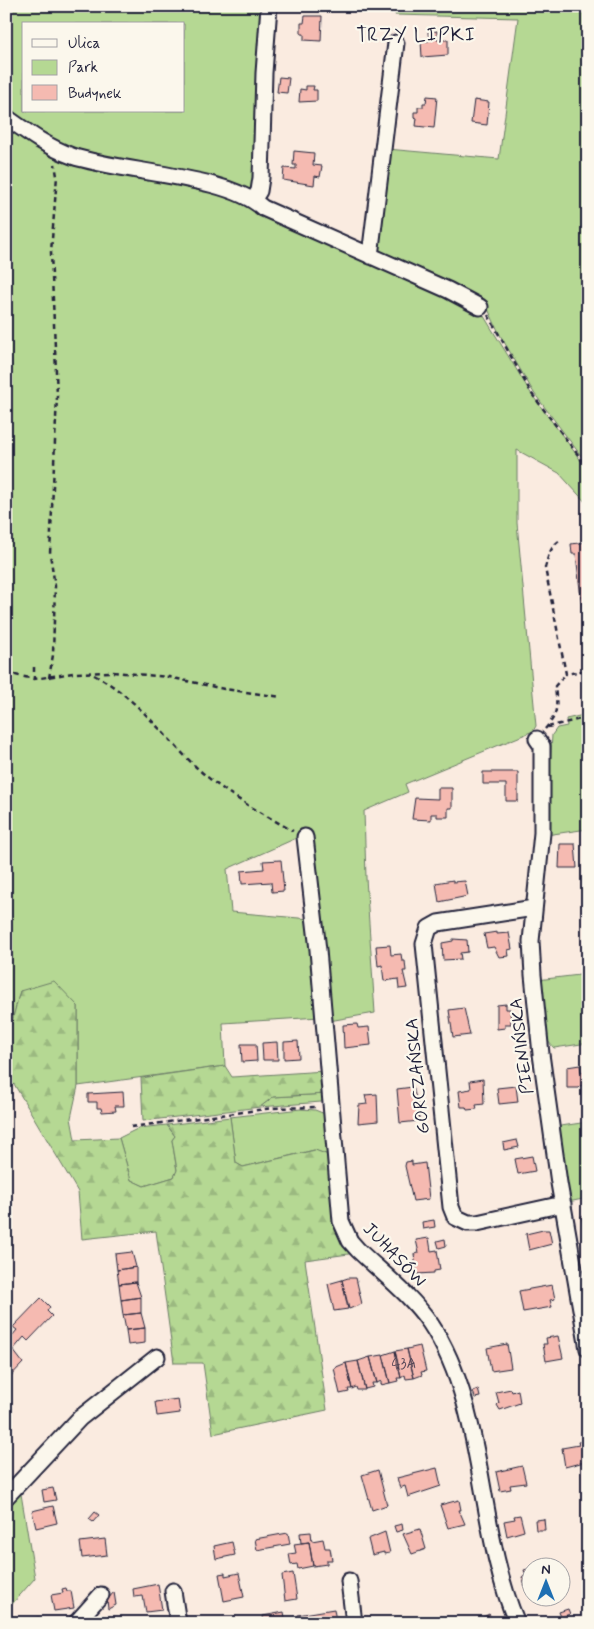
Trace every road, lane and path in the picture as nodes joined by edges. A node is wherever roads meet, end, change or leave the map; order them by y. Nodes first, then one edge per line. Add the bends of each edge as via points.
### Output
1 (269, 6) edge
2 (396, 43) dead end
3 (6, 117) edge
4 (48, 146) junction
5 (254, 199) junction
6 (370, 256) junction
7 (480, 307) joint
8 (588, 468) edge
9 (559, 541) dead end
10 (34, 667) dead end
11 (588, 670) edge
12 (6, 673) edge
13 (93, 674) junction
14 (566, 674) junction
15 (49, 678) junction
16 (34, 679) junction
17 (280, 697) dead end
18 (588, 717) edge
19 (547, 727) junction
20 (537, 738) joint
21 (305, 837) joint
22 (534, 908) junction
23 (332, 1106) junction
24 (130, 1126) dead end
25 (563, 1204) junction
26 (588, 1350) edge
27 (157, 1357) dead end
28 (6, 1497) edge
29 (349, 1581) dead end
30 (173, 1591) dead end
31 (101, 1595) dead end
32 (76, 1623) edge
33 (178, 1623) edge
34 (354, 1623) edge
35 (517, 1623) edge

1 - 5 street via 261,178
2 - 6 street
3 - 4 street
4 - 5 street via 72,156 221,187
4 - 15 path via 57,176 51,252 57,396 50,554 55,586
5 - 6 street via 263,208
6 - 7 street
7 - 8 path via 491,320 532,394
9 - 14 path via 552,546 545,568
10 - 16 path
11 - 14 path
12 - 16 path
13 - 15 path via 73,673
13 - 17 path via 113,672 169,677
13 - 21 path via 114,687 227,794
14 - 19 path via 555,686 557,712
15 - 16 path
18 - 19 path
19 - 20 path
20 - 22 street, PIENIŃSKA via 542,746 542,834
21 - 23 street, JUHASÓW
22 - 25 street, PIENIŃSKA via 531,941 533,975
22 - 25 street, GORCZAŃSKA via 438,922 430,928 424,944 430,1013 451,1207 455,1217 477,1223
23 - 24 path via 273,1108
23 - 35 street, JUHASÓW via 341,1222 358,1250 422,1312 449,1359 472,1436 500,1579
25 - 26 street, PIENIŃSKA
27 - 28 street via 80,1418
29 - 34 street
30 - 33 street
31 - 32 street

